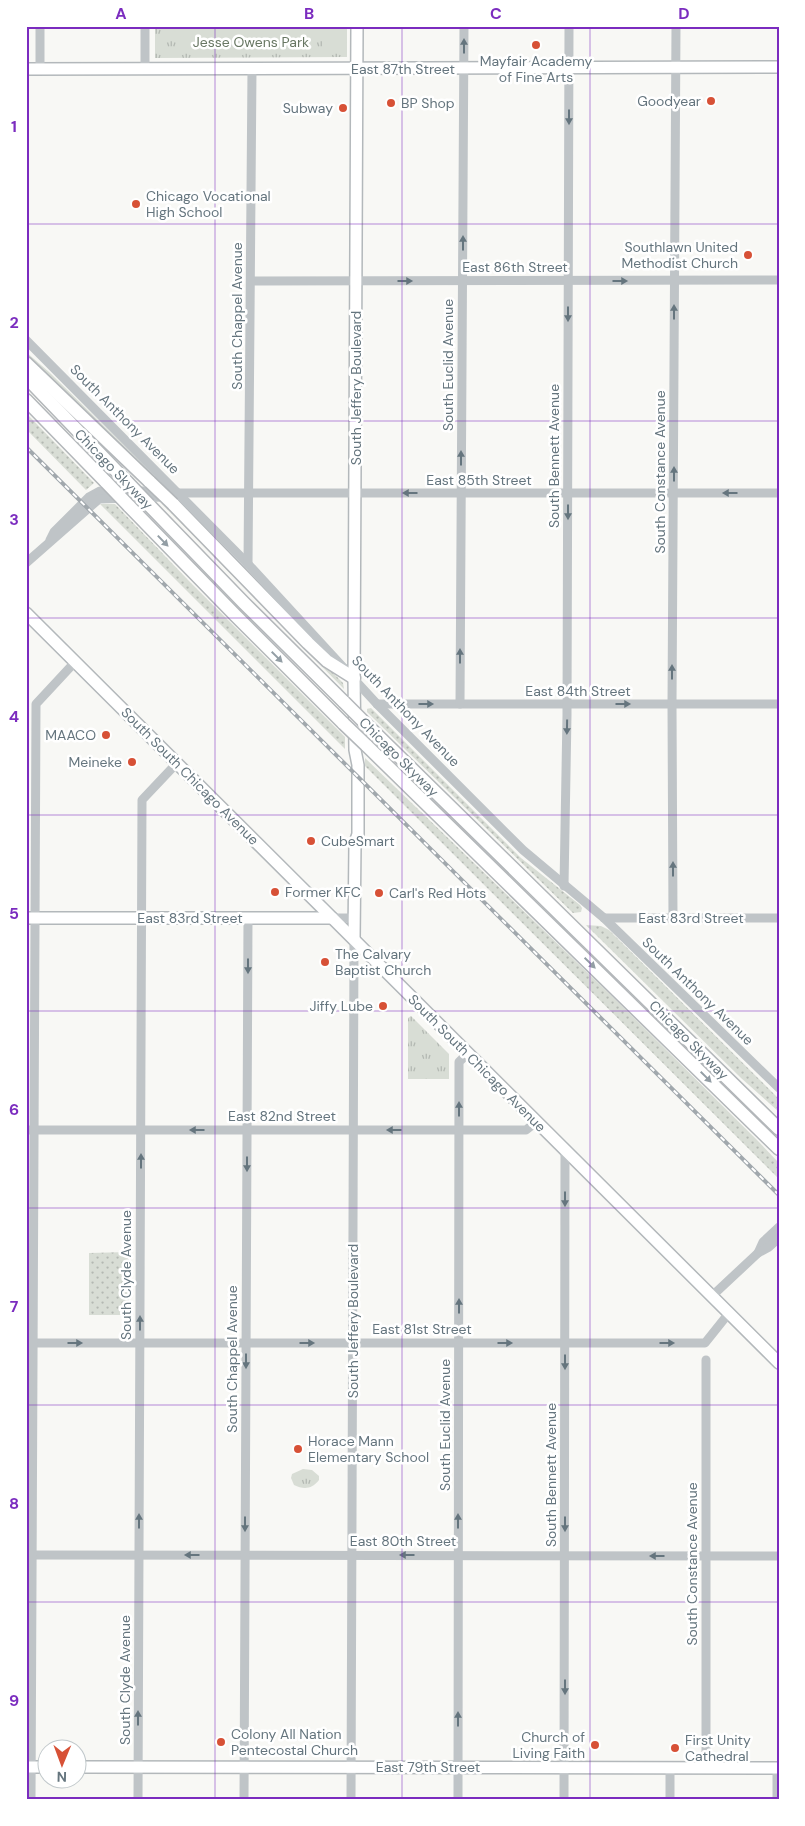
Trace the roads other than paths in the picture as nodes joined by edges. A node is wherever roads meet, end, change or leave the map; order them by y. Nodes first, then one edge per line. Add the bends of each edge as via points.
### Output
1 (40, 26) edge
2 (145, 26) edge
3 (357, 26) edge
4 (464, 26) edge
5 (569, 26) edge
6 (676, 26) edge
7 (779, 67) edge
8 (464, 68) junction
9 (570, 68) junction
10 (676, 68) junction
11 (26, 69) edge
12 (40, 69) junction
13 (145, 69) junction
14 (252, 69) junction
15 (357, 69) junction
16 (568, 280) junction
17 (779, 280) edge
18 (251, 281) junction
19 (356, 281) junction
20 (462, 281) junction
21 (675, 281) junction
22 (26, 340) edge
23 (26, 363) edge
24 (26, 377) edge
25 (26, 400) edge
26 (249, 493) junction
27 (461, 493) junction
28 (568, 493) junction
29 (674, 493) junction
30 (779, 493) edge
31 (355, 494) junction
32 (176, 498) junction
33 (26, 563) edge
34 (248, 564) junction
35 (26, 613) edge
36 (75, 662) junction
37 (354, 678) junction
38 (377, 704) junction
39 (460, 704) junction
40 (567, 704) junction
41 (672, 704) junction
42 (779, 704) edge
43 (31, 706) edge
44 (360, 747) junction
45 (177, 763) junction
46 (564, 886) junction
47 (31, 918) edge
48 (142, 918) junction
49 (248, 918) junction
50 (332, 918) junction
51 (354, 918) junction
52 (604, 918) junction
53 (673, 918) junction
54 (779, 918) edge
55 (354, 939) junction
56 (468, 1053) junction
57 (779, 1088) edge
58 (536, 1122) junction
59 (779, 1128) edge
60 (30, 1130) edge
61 (141, 1130) junction
62 (247, 1130) junction
63 (353, 1130) junction
64 (459, 1130) junction
65 (779, 1149) edge
66 (565, 1150) junction
67 (779, 1227) edge
68 (779, 1238) edge
69 (758, 1252) junction
70 (712, 1296) junction
71 (729, 1313) junction
72 (30, 1343) edge
73 (140, 1343) junction
74 (246, 1343) junction
75 (353, 1343) junction
76 (459, 1343) junction
77 (565, 1343) junction
78 (706, 1360) dead end
79 (779, 1363) edge
80 (29, 1554) edge
81 (139, 1555) junction
82 (245, 1555) junction
83 (352, 1555) junction
84 (458, 1555) junction
85 (565, 1556) junction
86 (706, 1556) junction
87 (779, 1556) edge
88 (29, 1767) edge
89 (88, 1767) edge
90 (138, 1767) junction
91 (244, 1767) junction
92 (352, 1767) junction
93 (458, 1767) junction
94 (564, 1768) junction
95 (670, 1768) junction
96 (706, 1768) junction
97 (778, 1768) edge
98 (31, 1800) edge
99 (138, 1800) edge
100 (244, 1800) edge
101 (351, 1800) edge
102 (458, 1800) edge
103 (564, 1800) edge
104 (670, 1800) edge
105 (777, 1800) edge

1 - 12 street
2 - 13 street
3 - 15 main road, South Jeffery Boulevard
8 -> 4 street, South Euclid Avenue
5 - 9 street, South Bennett Avenue
6 - 10 street, South Constance Avenue
7 - 10 main road, East 87th Street
8 - 9 main road, East 87th Street
8 - 15 main road, East 87th Street
20 -> 8 street, South Euclid Avenue
9 - 10 main road, East 87th Street
9 -> 16 street, South Bennett Avenue
10 - 21 street, South Constance Avenue
11 - 12 main road, East 87th Street
12 - 13 main road, East 87th Street
13 - 14 main road, East 87th Street
14 - 15 main road, East 87th Street
14 - 18 street, South Chappel Avenue
15 - 19 main road, South Jeffery Boulevard
16 - 20 street, East 86th Street
16 -> 21 street, East 86th Street
16 -> 28 street, South Bennett Avenue
17 - 21 street, East 86th Street
18 - 19 street, East 86th Street
18 - 26 street, South Chappel Avenue
19 -> 20 street, East 86th Street
19 - 31 main road, South Jeffery Boulevard
27 -> 20 street, South Euclid Avenue
29 -> 21 street, South Constance Avenue
22 - 32 street, South Anthony Avenue
23 - 32 highway, bridge via 150,482
24 - 59 highway, Chicago Skyway, bridge via 244,603
25 -> 44 highway, Chicago Skyway, bridge via 344,724
26 - 31 street, East 85th Street
26 - 32 street, East 85th Street
26 - 34 street, South Chappel Avenue
27 - 28 street, East 85th Street
27 -> 31 street, East 85th Street
39 -> 27 street, South Euclid Avenue
28 - 29 street, East 85th Street
28 -> 40 street, South Bennett Avenue
30 -> 29 street, East 85th Street
41 -> 29 street, South Constance Avenue
31 - 37 main road, South Jeffery Boulevard
32 - 33 street, East 85th Street via 99,499
32 - 34 street, South Anthony Avenue
32 - 37 highway via 308,643 333,666
34 - 37 street, South Anthony Avenue
35 - 36 main road, South South Chicago Avenue
36 - 43 street
36 - 45 main road, South South Chicago Avenue
37 - 38 street, South Anthony Avenue
37 - 44 main road, South Jeffery Boulevard
38 -> 39 street, East 84th Street
38 - 46 street, South Anthony Avenue via 523,850
39 - 40 street, East 84th Street
40 -> 41 street, East 84th Street
40 -> 46 street, South Bennett Avenue
41 - 42 street, East 84th Street
53 -> 41 street, South Constance Avenue
43 - 47 street
44 - 51 main road, South Jeffery Boulevard via 351,764
44 -> 65 highway, Chicago Skyway via 555,930
45 - 48 street, South Clyde Avenue via 142,800
45 - 50 main road, South South Chicago Avenue
46 - 52 street, South Anthony Avenue
47 - 48 main road, East 83rd Street
47 - 60 street
48 - 49 main road, East 83rd Street
48 - 61 street, South Clyde Avenue
49 - 50 main road, East 83rd Street
49 -> 62 street, South Chappel Avenue
50 - 51 street, East 83rd Street
50 - 55 main road, South South Chicago Avenue
51 - 55 main road, South Jeffery Boulevard
52 - 53 street, East 83rd Street
52 - 57 street, South Anthony Avenue
53 - 54 street, East 83rd Street
55 - 56 main road, South South Chicago Avenue
55 - 63 street, South Jeffery Boulevard
56 - 58 main road, South South Chicago Avenue
64 -> 56 street, South Euclid Avenue via 459,1062
58 - 64 street, East 82nd Street via 526,1130
58 - 66 main road, South South Chicago Avenue
60 - 61 street, East 82nd Street
60 - 72 street
62 -> 61 street, East 82nd Street
73 -> 61 street, South Clyde Avenue
62 - 63 street, East 82nd Street
62 -> 74 street, South Chappel Avenue
64 -> 63 street, East 82nd Street
63 - 75 street, South Jeffery Boulevard
76 -> 64 street, South Euclid Avenue
66 - 70 main road, South South Chicago Avenue
66 -> 77 street, South Bennett Avenue
67 - 69 street via 763,1242
68 - 69 street via 769,1248
69 - 70 street
70 - 71 main road, South South Chicago Avenue
77 -> 71 street, East 81st Street via 706,1342
71 - 79 main road, South South Chicago Avenue
72 -> 73 street, East 81st Street
72 - 80 street
73 - 74 street, East 81st Street
81 -> 73 street, South Clyde Avenue
74 -> 75 street, East 81st Street
74 -> 82 street, South Chappel Avenue
75 - 76 street, East 81st Street
75 - 83 street, South Jeffery Boulevard
76 -> 77 street, East 81st Street
84 -> 76 street, South Euclid Avenue
77 -> 85 street, South Bennett Avenue
78 - 86 street, South Constance Avenue
80 - 81 street, East 80th Street
80 - 88 street
82 -> 81 street, East 80th Street
90 -> 81 street, South Clyde Avenue
82 - 83 street, East 80th Street
82 - 91 street, South Chappel Avenue
84 -> 83 street, East 80th Street
83 - 92 street, South Jeffery Boulevard
84 - 85 street, East 80th Street
93 -> 84 street, South Euclid Avenue
86 -> 85 street, East 80th Street
85 -> 94 street, South Bennett Avenue
86 - 87 street, East 80th Street
86 - 96 street, South Constance Avenue
88 - 98 street
89 - 90 main road, East 79th Street
90 - 91 main road, East 79th Street
90 - 99 street, South Clyde Avenue
91 - 92 main road, East 79th Street
91 - 100 street, South Chappel Avenue
92 - 93 main road, East 79th Street
92 - 101 street, South Jeffery Boulevard
93 - 94 main road, East 79th Street
93 - 102 street, South Euclid Avenue
94 - 95 main road, East 79th Street
94 - 103 street, South Bennett Avenue
95 - 96 main road, East 79th Street
95 - 104 street
96 - 97 main road, East 79th Street
97 - 105 street

